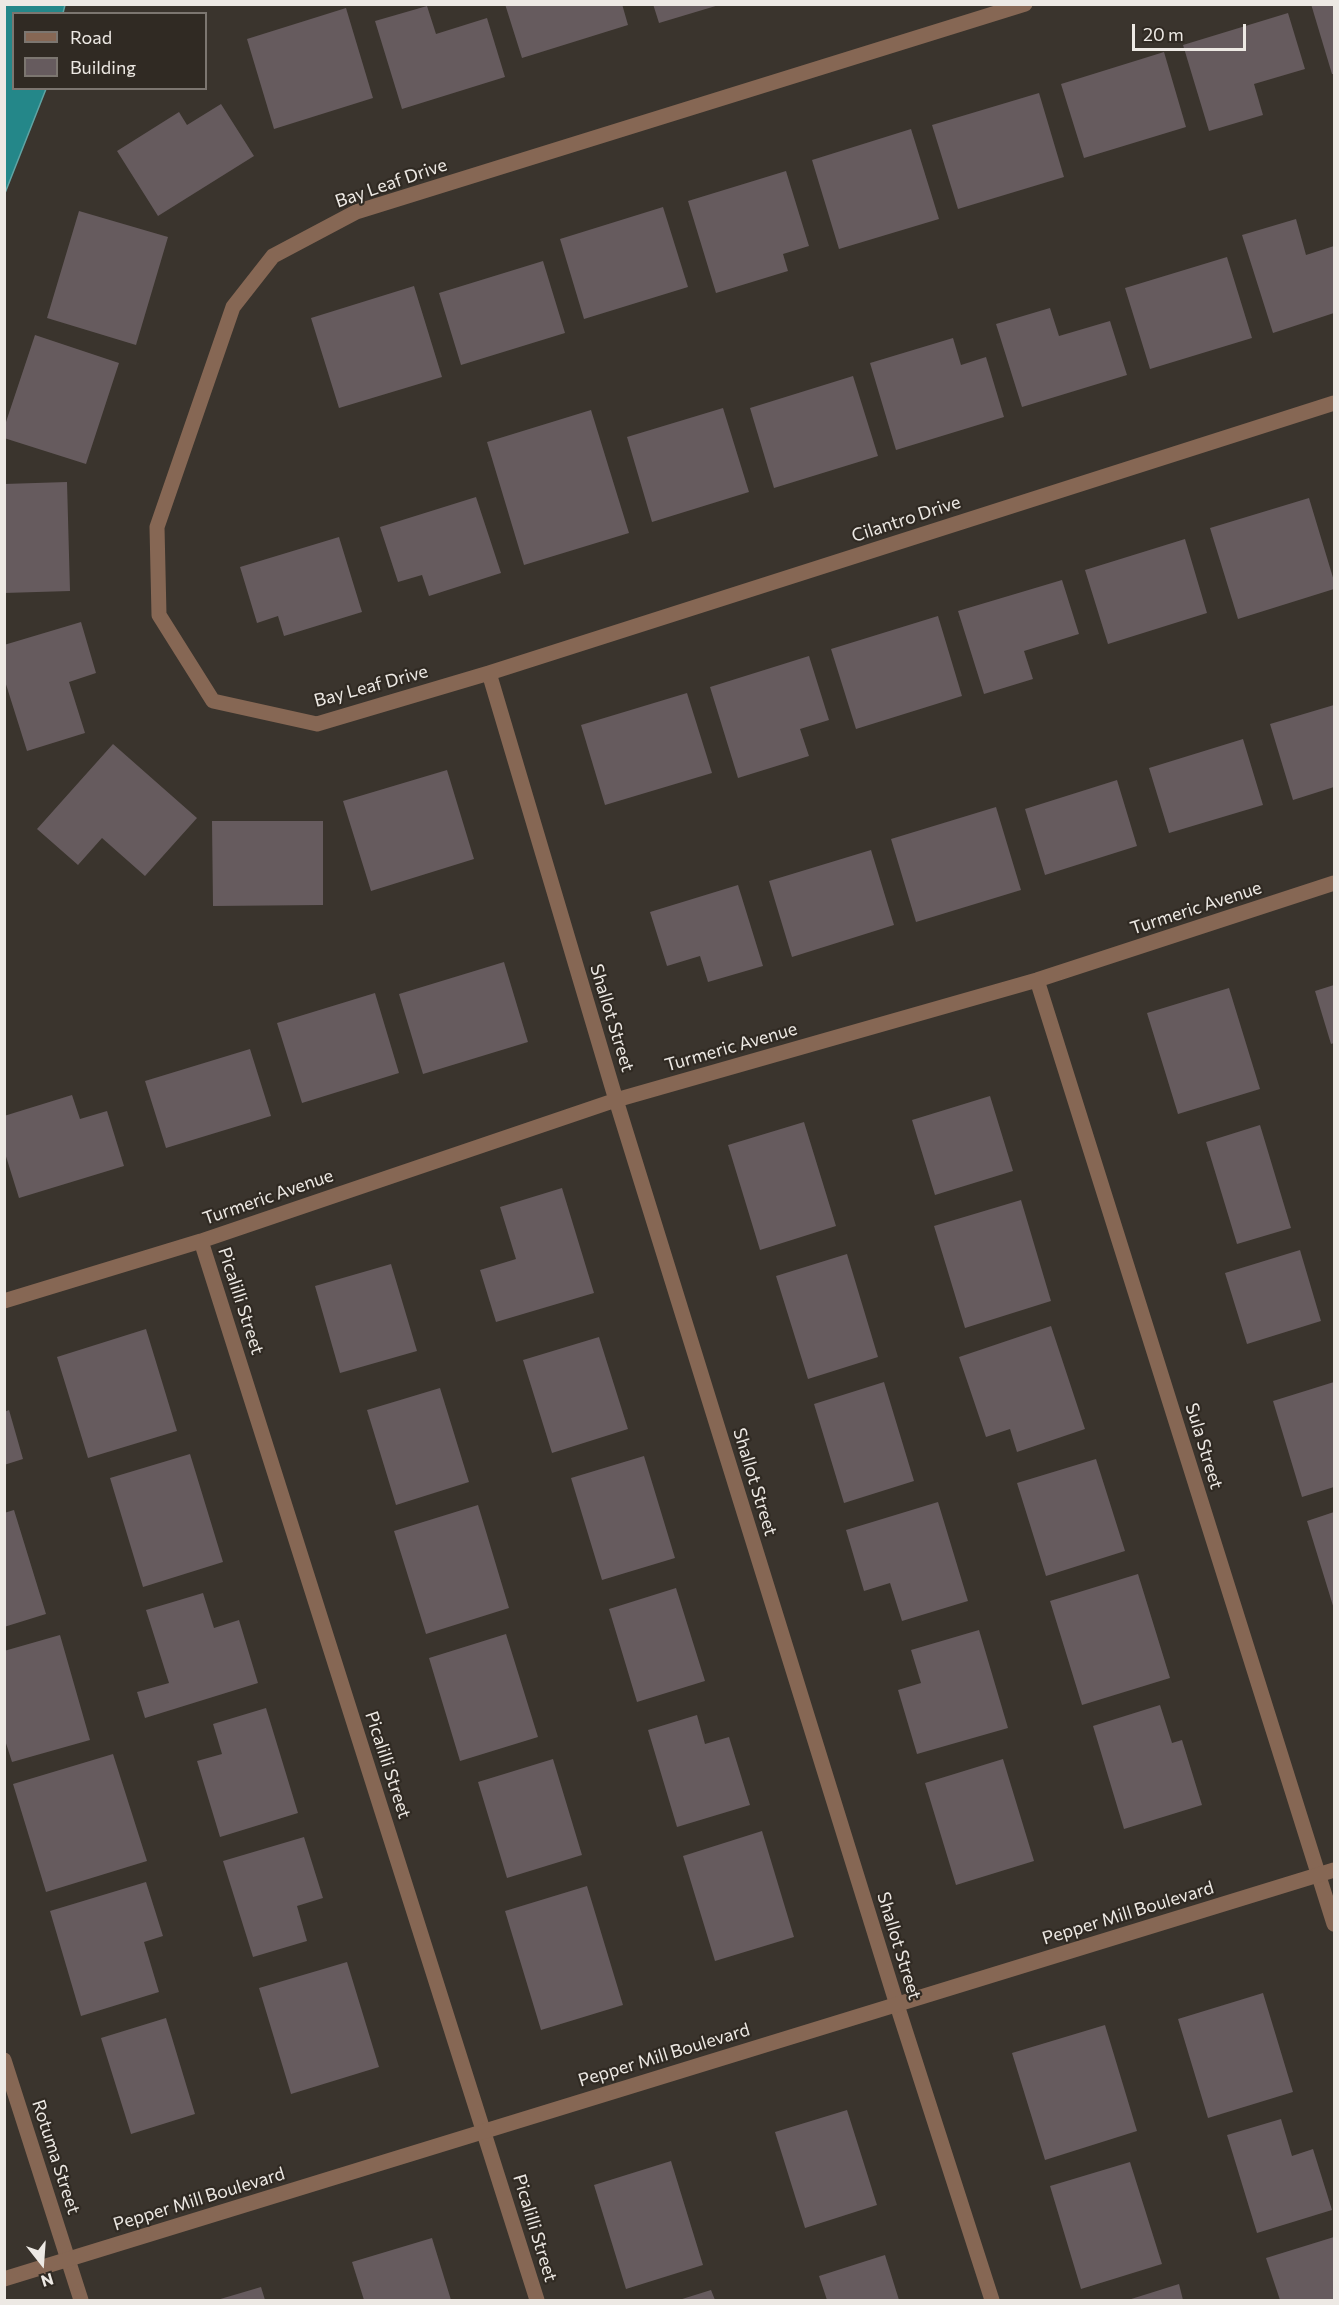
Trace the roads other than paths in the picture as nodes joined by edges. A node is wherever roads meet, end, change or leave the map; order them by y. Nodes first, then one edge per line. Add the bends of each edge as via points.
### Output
1 (1025, 4) edge
2 (1335, 403) edge
3 (489, 673) junction
4 (1335, 882) edge
5 (1037, 980) junction
6 (616, 1100) junction
7 (201, 1241) junction
8 (4, 1301) edge
9 (1335, 1870) edge
10 (1319, 1875) junction
11 (1335, 1924) edge
12 (897, 2005) junction
13 (4, 2060) edge
14 (484, 2130) junction
15 (69, 2260) junction
16 (4, 2279) edge
17 (81, 2301) edge
18 (537, 2301) edge
19 (992, 2301) edge

1 - 3 street, Bay Leaf Drive via 356,212 273,256 233,307 157,526 159,615 213,701 316,724
2 - 3 street, Cilantro Drive
3 - 6 street, Shallot Street
4 - 5 street, Turmeric Avenue
5 - 6 street, Turmeric Avenue
5 - 10 street, Sula Street
6 - 7 street, Turmeric Avenue
6 - 12 street, Shallot Street
7 - 8 street, Turmeric Avenue
7 - 14 street, Picalilli Street
9 - 10 street, Pepper Mill Boulevard
10 - 11 street, Sula Street
10 - 12 street, Pepper Mill Boulevard
12 - 14 street, Pepper Mill Boulevard
12 - 19 street, Shallot Street
13 - 15 street, Rotuma Street
14 - 15 street, Pepper Mill Boulevard
14 - 18 street, Picalilli Street
15 - 16 street, Pepper Mill Boulevard
15 - 17 street, Rotuma Street

